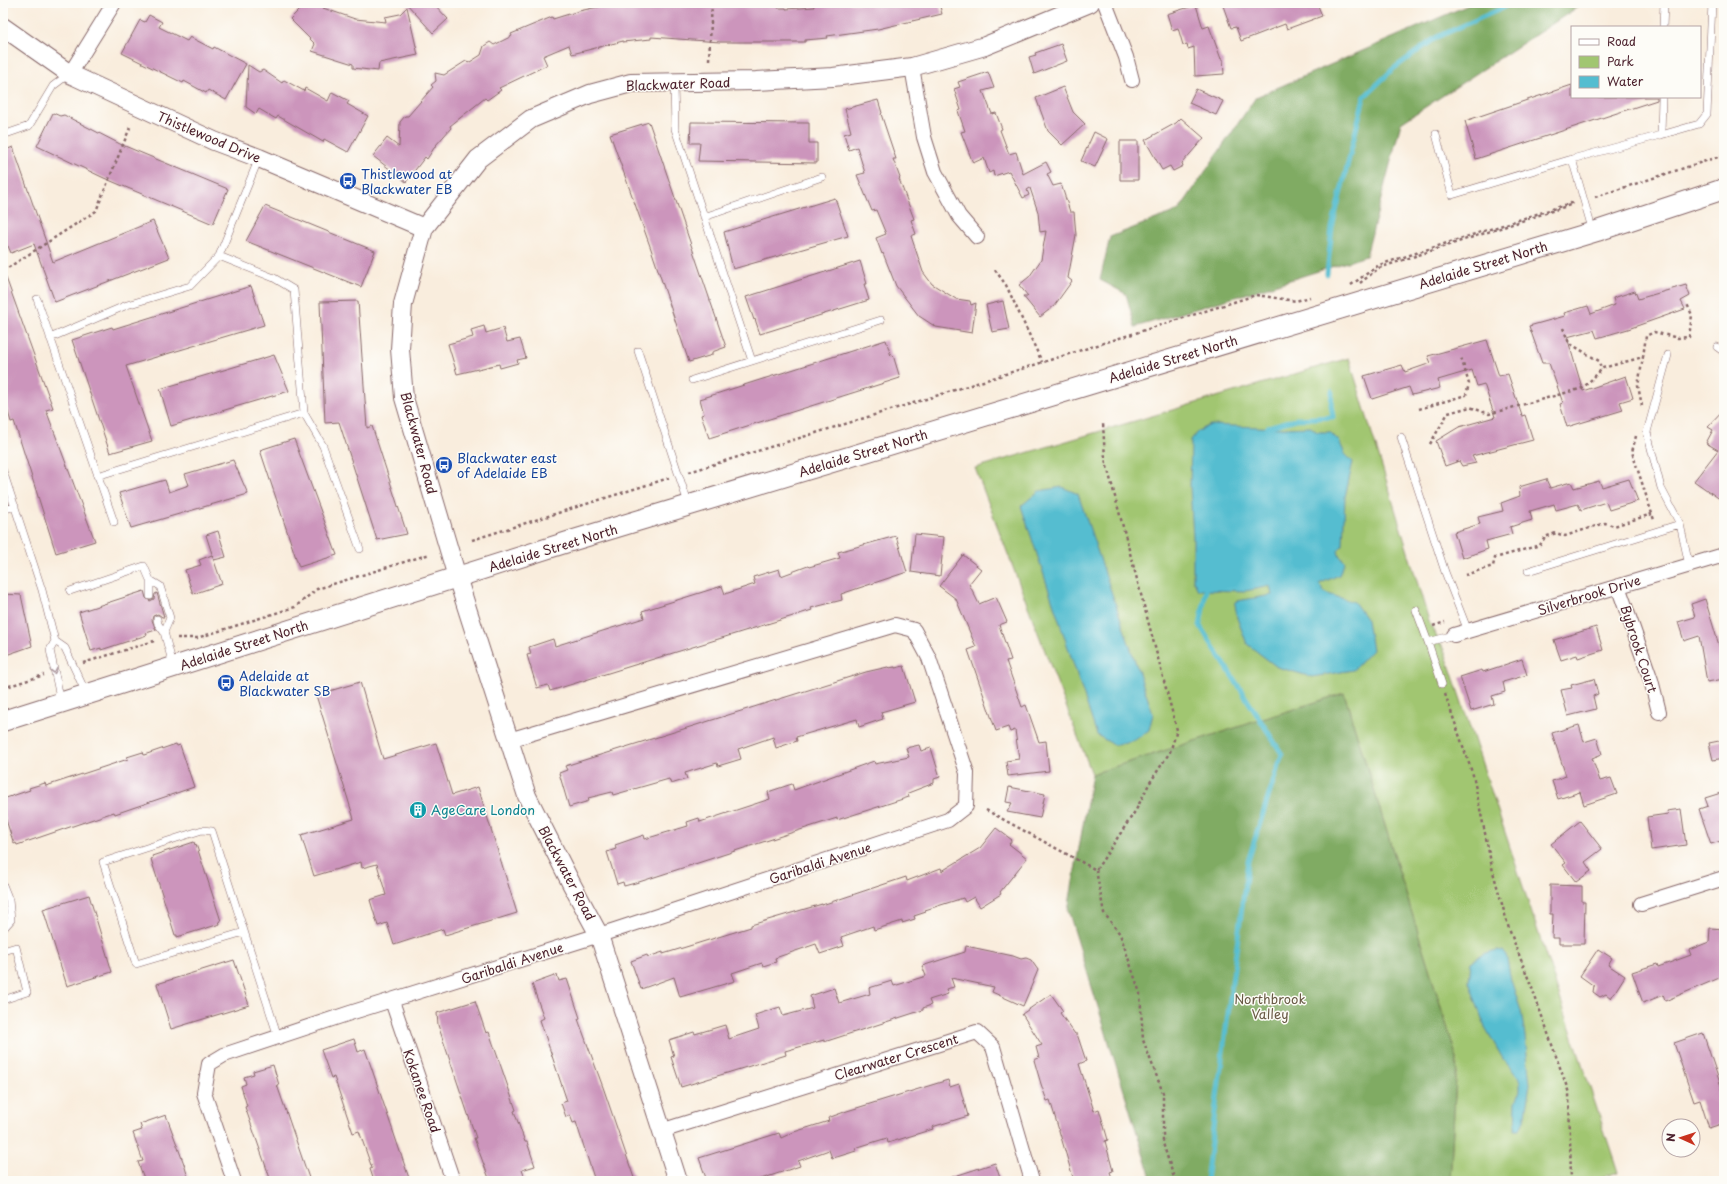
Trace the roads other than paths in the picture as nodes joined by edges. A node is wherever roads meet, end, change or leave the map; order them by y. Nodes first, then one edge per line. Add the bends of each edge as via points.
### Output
1 (114, 3) edge
2 (1090, 3) edge
3 (1105, 3) edge
4 (1664, 3) edge
5 (1712, 3) edge
6 (1663, 26) edge
7 (3, 27) edge
8 (912, 67) junction
9 (70, 74) junction
10 (1132, 80) dead end
11 (674, 82) junction
12 (1662, 98) edge
13 (1436, 134) dead end
14 (3, 135) edge
15 (1661, 135) junction
16 (259, 158) junction
17 (1572, 159) junction
18 (822, 177) dead end
19 (1724, 189) edge
20 (704, 217) junction
21 (424, 228) junction
22 (1593, 232) junction
23 (977, 237) dead end
24 (219, 256) junction
25 (37, 299) dead end
26 (881, 320) dead end
27 (50, 338) junction
28 (1717, 347) dead end
29 (638, 351) dead end
30 (1724, 352) edge
31 (1668, 355) dead end
32 (752, 360) junction
33 (692, 380) dead end
34 (304, 414) junction
35 (1401, 437) dead end
36 (3, 471) edge
37 (98, 476) junction
38 (14, 506) junction
39 (689, 506) junction
40 (3, 510) edge
41 (114, 522) dead end
42 (1680, 524) junction
43 (360, 549) dead end
44 (1724, 555) edge
45 (1690, 565) junction
46 (1528, 572) dead end
47 (457, 577) junction
48 (150, 580) junction
49 (1618, 586) junction
50 (70, 591) dead end
51 (150, 596) dead end
52 (1416, 610) dead end
53 (157, 619) dead end
54 (1468, 631) junction
55 (165, 634) junction
56 (1454, 635) joint
57 (55, 641) junction
58 (1428, 642) junction
59 (174, 667) junction
60 (1442, 684) road end
61 (87, 695) junction
62 (61, 703) junction
63 (1659, 712) dead end
64 (3, 721) edge
65 (509, 740) junction
66 (1724, 878) edge
67 (3, 885) edge
68 (1641, 904) dead end
69 (3, 929) edge
70 (244, 932) junction
71 (599, 935) junction
72 (3, 951) edge
73 (3, 1000) edge
74 (392, 1001) junction
75 (278, 1037) junction
76 (661, 1132) junction
77 (234, 1181) edge
78 (452, 1181) edge
79 (678, 1181) edge
80 (1032, 1181) edge

1 - 9 street
2 - 8 street, Blackwater Road via 985,46
3 - 10 street
4 - 6 lane
5 - 15 lane via 1707,114 1699,124
7 - 9 street, Thistlewood Drive
8 - 11 street, Blackwater Road via 833,77 756,82
8 - 23 street via 924,138 935,172 959,216
9 - 14 lane via 53,86 29,126
9 - 16 street, Thistlewood Drive via 214,141
11 - 20 lane via 675,129
11 - 21 street, Blackwater Road via 631,83 590,94 531,119 478,159
12 - 15 lane
13 - 17 lane via 1452,195
15 - 17 lane
16 - 21 street, Thistlewood Drive
16 - 24 lane
17 - 22 lane
18 - 20 lane
19 - 22 main road, Adelaide Street North
20 - 32 lane
21 - 47 street, Blackwater Road via 403,304 400,349 404,398
22 - 39 main road, Adelaide Street North
24 - 27 lane via 190,286 127,305
24 - 34 lane via 274,278 294,290
25 - 27 lane
26 - 32 lane
27 - 37 lane
28 - 30 lane
29 - 39 lane
31 - 42 lane via 1647,432 1661,488
32 - 33 lane
34 - 37 lane
34 - 43 lane via 322,446
35 - 54 lane via 1445,572
36 - 38 lane
37 - 41 lane
38 - 40 lane
38 - 57 lane via 42,590
39 - 47 main road, Adelaide Street North
42 - 45 lane
42 - 46 lane via 1584,552
44 - 45 street, Silverbrook Drive
45 - 49 street, Silverbrook Drive
47 - 59 main road, Adelaide Street North
47 - 65 street, Blackwater Road
48 - 50 lane via 144,566
48 - 51 lane
48 - 55 lane via 160,586 170,618
49 - 54 street, Silverbrook Drive
49 - 63 street, Bybrook Court via 1651,680
52 - 58 lane
53 - 55 lane
54 - 56 street, Silverbrook Drive
55 - 59 lane
56 - 58 lane
57 - 61 lane via 65,648
57 -> 62 lane via 50,650
58 - 60 lane
59 - 61 main road, Adelaide Street North
61 - 62 main road, Adelaide Street North
62 - 64 main road, Adelaide Street North
65 - 71 street, Blackwater Road via 527,796
65 - 71 street, Garibaldi Avenue via 895,625 914,630 929,658 967,773 966,806 948,820
66 - 68 street
67 - 69 lane via 9,900 11,920
70 - 70 lane via 212,831 202,830 102,862 136,964
70 - 75 lane
71 - 74 street, Garibaldi Avenue
71 - 76 street, Blackwater Road
72 - 73 lane via 16,947 27,992
74 - 75 street, Garibaldi Avenue
74 - 78 street, Kokanee Road
75 - 77 street, Garibaldi Avenue via 224,1055 209,1064 204,1093
76 - 79 street, Blackwater Road
76 - 80 street, Clearwater Crescent via 977,1032 993,1047

